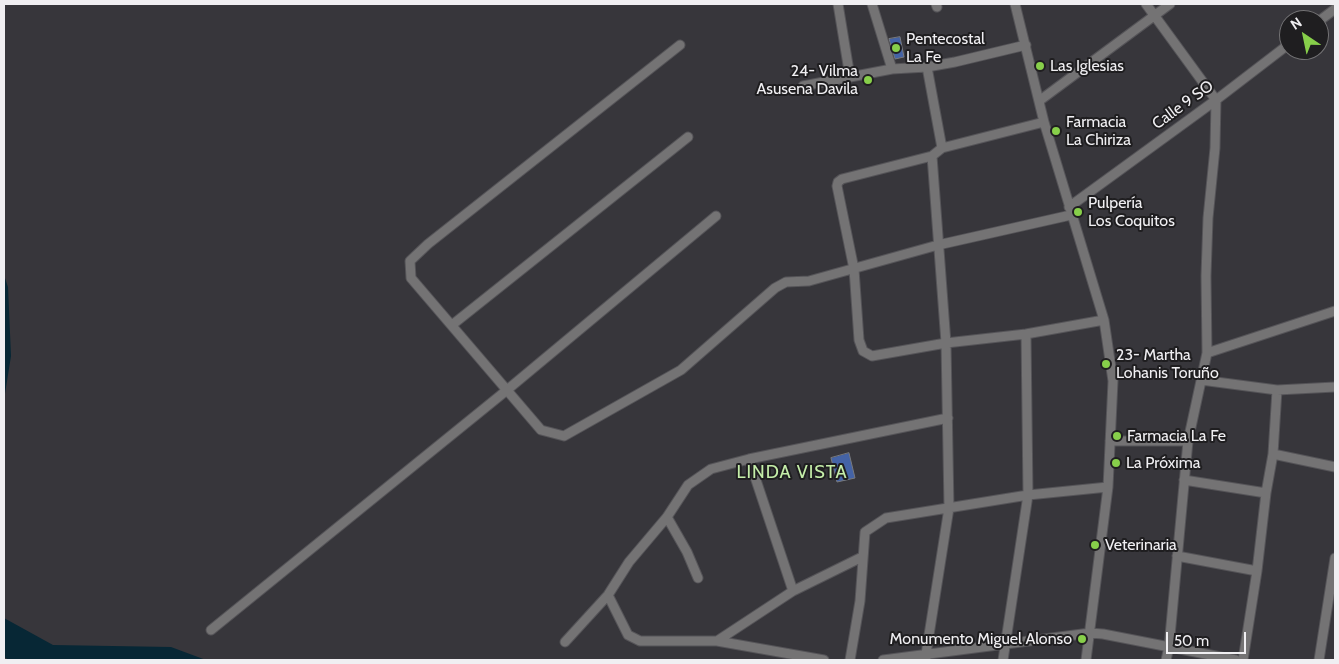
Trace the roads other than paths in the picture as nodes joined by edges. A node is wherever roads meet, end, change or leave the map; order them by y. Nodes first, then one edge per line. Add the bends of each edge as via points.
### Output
1 (838, 4) edge
2 (872, 4) edge
3 (1016, 4) edge
4 (1146, 4) edge
5 (1170, 4) edge
6 (1154, 16) junction
7 (680, 45) dead end
8 (1026, 45) junction
9 (1279, 52) edge
10 (927, 67) junction
11 (892, 69) junction
12 (850, 77) junction
13 (802, 86) dead end
14 (1216, 100) junction
15 (1039, 101) junction
16 (1044, 122) junction
17 (688, 137) dead end
18 (942, 148) junction
19 (932, 156) junction
20 (1070, 211) junction
21 (716, 216) dead end
22 (938, 245) junction
23 (854, 269) junction
24 (1335, 311) edge
25 (1104, 320) junction
26 (452, 325) junction
27 (1026, 334) junction
28 (946, 342) junction
29 (1207, 353) junction
30 (1201, 380) junction
31 (1335, 387) edge
32 (507, 390) junction
33 (1277, 390) junction
34 (948, 418) junction
35 (1110, 441) junction
36 (1188, 441) junction
37 (1273, 454) junction
38 (749, 459) junction
39 (1335, 467) edge
40 (1184, 480) junction
41 (1108, 487) junction
42 (1266, 493) junction
43 (1028, 495) junction
44 (949, 508) junction
45 (667, 517) junction
46 (862, 556) junction
47 (1177, 556) junction
48 (1335, 558) edge
49 (1257, 571) junction
50 (698, 578) dead end
51 (793, 591) junction
52 (608, 595) junction
53 (211, 630) dead end
54 (1090, 633) junction
55 (717, 641) junction
56 (565, 642) dead end
57 (1004, 645) junction
58 (1169, 647) junction
59 (926, 657) edge
60 (824, 660) edge
61 (850, 660) edge
62 (883, 660) edge
63 (1003, 660) edge
64 (1086, 660) edge
65 (1166, 660) edge
66 (1236, 660) edge
67 (1243, 660) edge
68 (1318, 660) edge

1 - 12 street
2 - 11 street
3 - 8 street
4 - 6 street
5 - 6 street
6 - 14 street
6 - 15 street
7 - 26 street via 410,261 411,278
8 - 10 street
8 - 15 street
9 - 14 street, Calle 9 SO
10 - 11 street
10 - 18 street
11 - 12 street
12 - 13 street
14 - 20 street, Calle 9 SO
14 - 29 street via 1208,218
15 - 16 street
16 - 18 street
16 - 20 street
17 - 26 street
18 - 19 street
19 - 22 street
19 - 23 street via 838,182
20 - 22 street
20 - 25 street
21 - 32 street
22 - 23 street
22 - 28 street
23 - 28 street via 859,340 863,351 872,356
23 - 32 street via 809,281 786,282 681,370 564,436 541,430
24 - 29 street
25 - 27 street
25 - 35 street via 1113,381
26 - 32 street
27 - 28 street
27 - 43 street
28 - 34 street
29 - 30 street
30 - 33 street
30 - 36 street
31 - 33 street
32 - 53 street
33 - 37 street
34 - 38 street
34 - 44 street
35 - 36 street
35 - 41 street
36 - 40 street
37 - 39 street
37 - 42 street
38 - 45 street via 711,469 688,485
38 - 51 street
40 - 42 street
40 - 47 street
41 - 43 street
41 - 54 street
42 - 49 street
43 - 44 street
43 - 57 street
44 - 46 street via 886,518 865,532
44 - 59 street
45 - 50 street
45 - 52 street via 629,562
46 - 51 street
46 - 61 street via 860,601
47 - 49 street
47 - 58 street
48 - 68 street
49 - 67 street
51 - 55 street
52 - 55 street via 628,635 640,641
52 - 56 street
54 - 57 street
54 - 58 street
54 - 64 street
55 - 60 street
57 - 59 street
57 - 63 street
58 - 65 street
58 - 66 street
59 - 62 street

